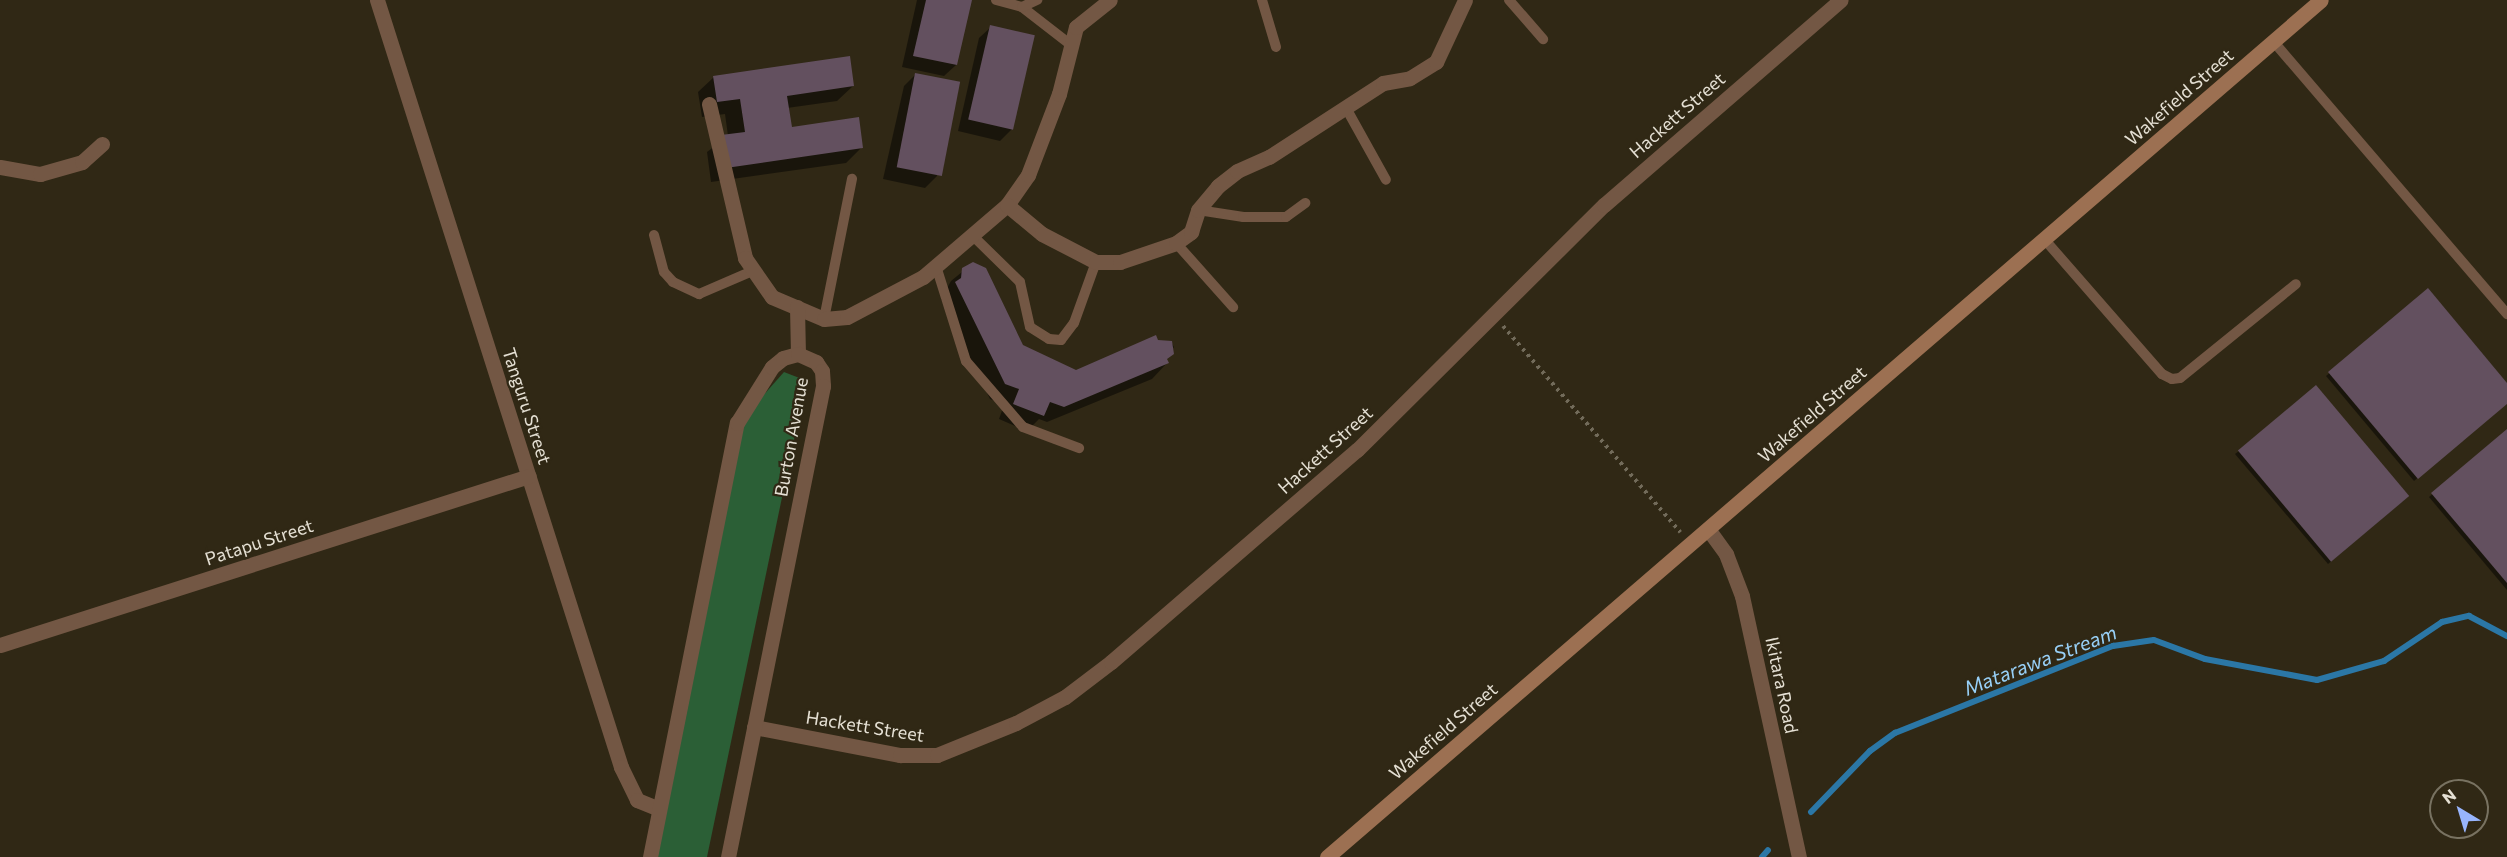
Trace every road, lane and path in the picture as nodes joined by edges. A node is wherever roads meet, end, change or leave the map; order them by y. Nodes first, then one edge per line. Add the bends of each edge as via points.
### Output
1 (377, 0) edge
2 (996, 0) edge
3 (1037, 0) edge
4 (1110, 0) edge
5 (1262, 0) edge
6 (1465, 0) edge
7 (1509, 0) edge
8 (1841, 0) edge
9 (2316, 2) edge
10 (1022, 7) junction
11 (1543, 39) dead end
12 (2273, 41) junction
13 (1071, 45) junction
14 (1276, 47) dead end
15 (709, 104) dead end
16 (1346, 108) junction
17 (102, 144) dead end
18 (0, 167) edge
19 (852, 178) dead end
20 (1386, 180) dead end
21 (1305, 203) dead end
22 (1007, 205) junction
23 (1198, 210) junction
24 (972, 235) junction
25 (654, 236) dead end
26 (2045, 240) junction
27 (1176, 243) junction
28 (1096, 262) junction
29 (936, 266) junction
30 (755, 270) junction
31 (2296, 284) dead end
32 (1233, 306) dead end
33 (797, 307) junction
34 (1493, 314) junction
35 (2507, 314) edge
36 (824, 319) junction
37 (798, 354) junction
38 (1079, 448) dead end
39 (529, 476) junction
40 (1708, 529) junction
41 (1691, 544) junction
42 (0, 645) edge
43 (754, 727) junction
44 (657, 808) junction
45 (650, 857) edge
46 (728, 857) edge
47 (1327, 857) edge
48 (1799, 857) edge

1 - 39 street, Tanguru Street
2 - 10 lane
3 - 10 lane
4 - 13 street via 1076,27
5 - 14 lane
6 - 16 street via 1436,62 1410,78 1383,83
7 - 11 lane
8 - 34 street, Hackett Street via 1604,205
9 - 12 street, Wakefield Street
10 - 13 lane
12 - 26 street, Wakefield Street
12 - 35 lane
13 - 22 street via 1059,94 1028,175
15 - 30 street via 745,258
16 - 20 lane
16 - 23 street via 1269,157 1238,171 1218,186
17 - 18 street via 82,162 40,174
19 - 36 lane
21 - 23 lane via 1286,217 1243,217
22 - 24 street
22 - 28 street via 1042,234
23 - 27 street via 1191,232
24 - 28 lane via 1020,282 1030,327 1049,339 1061,340 1074,323
24 - 29 street
25 - 30 lane via 664,272 673,282 699,294
26 - 31 lane via 2162,374 2172,379 2180,378
26 - 40 street, Wakefield Street
27 - 28 street via 1120,262
27 - 32 lane
29 - 36 street via 923,278 846,317
29 - 38 lane via 966,361 1023,427
30 - 33 street via 772,297
33 - 36 street
33 - 37 street
34 - 41 path
34 - 43 street, Hackett Street via 1357,450 1111,662 1041,710 954,750 921,757
37 - 43 street, Burton Avenue via 816,362 822,371 823,386
37 - 44 street, Burton Avenue via 783,358 772,367 737,423
39 - 42 street, Patapu Street
39 - 44 street, Tanguru Street via 626,781 637,800
40 - 41 street, Wakefield Street
40 - 48 street, Ikitara Road via 1726,554 1742,596
41 - 47 street, Wakefield Street
43 - 46 street, Burton Avenue
44 - 45 street, Burton Avenue

